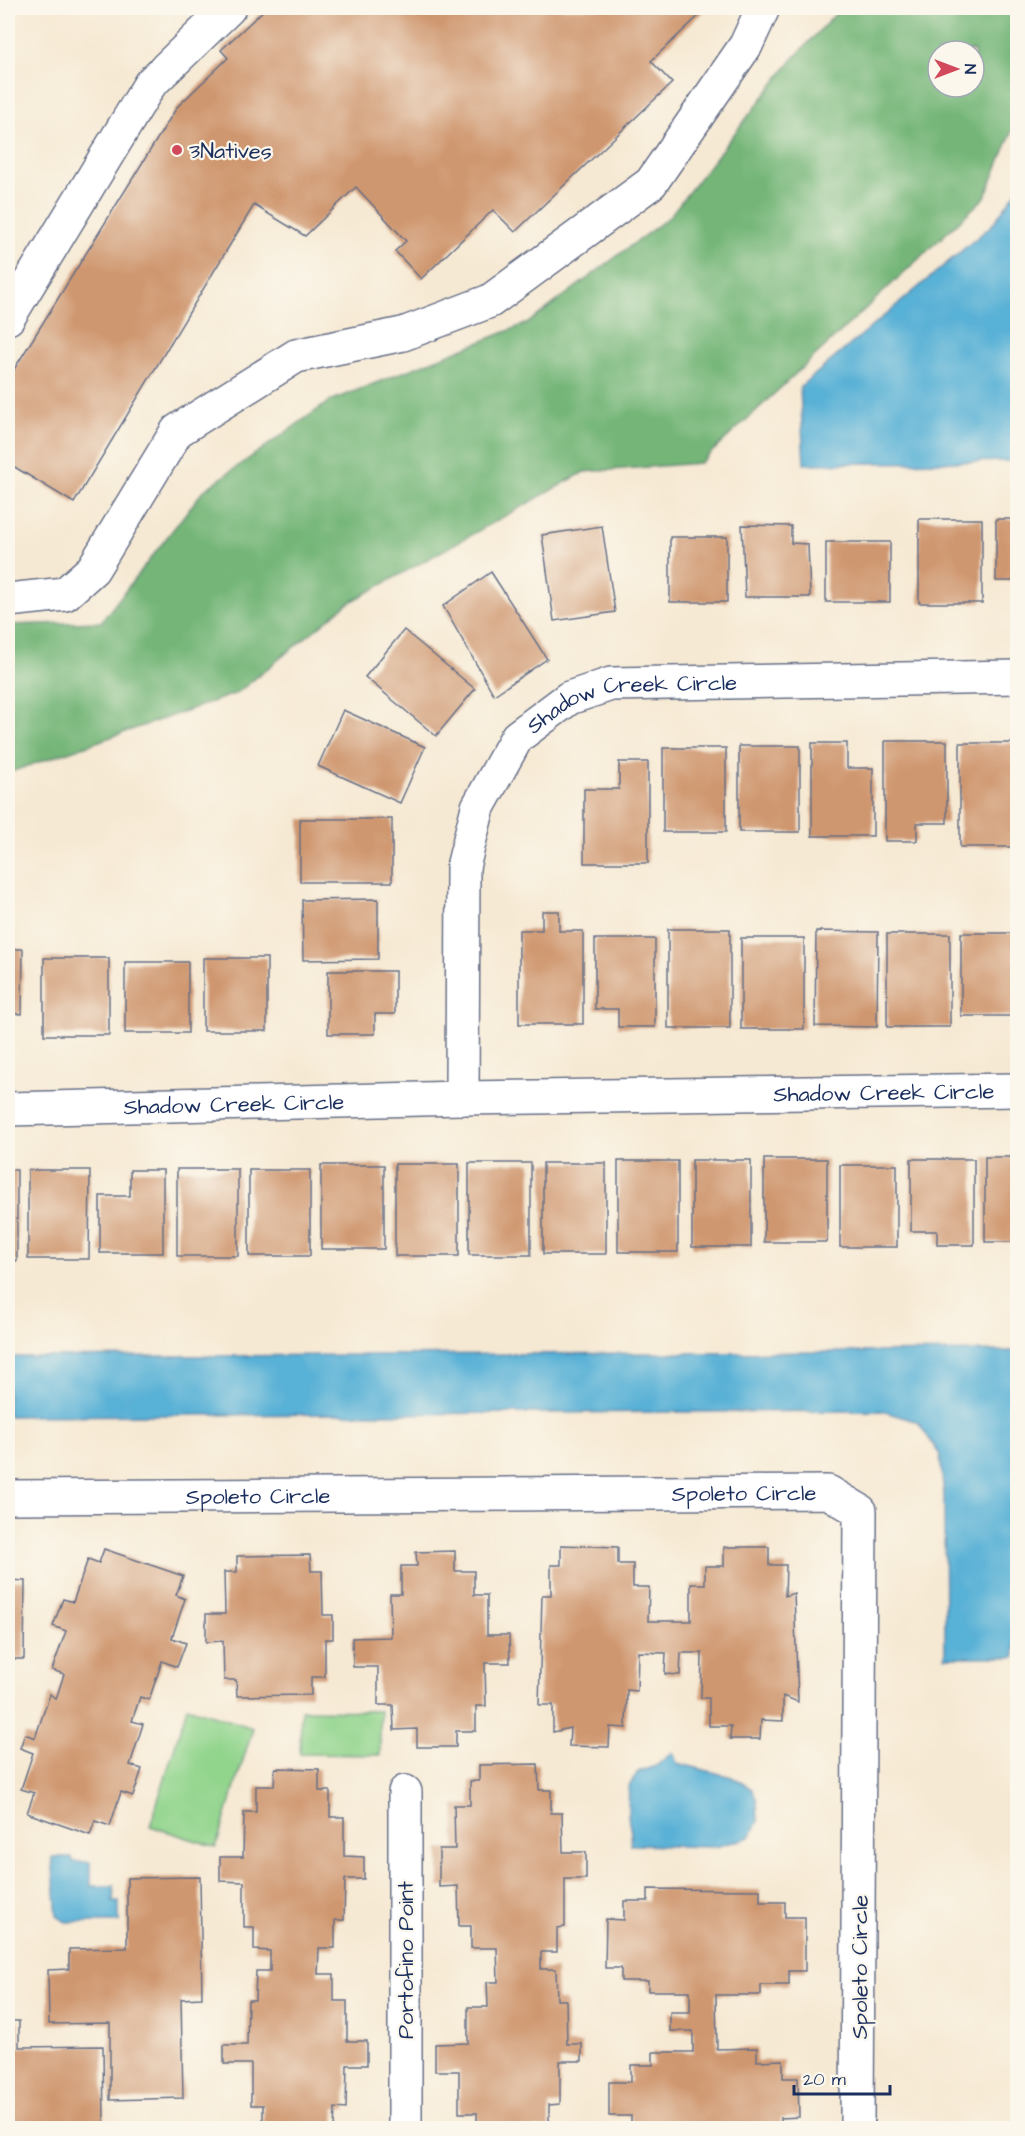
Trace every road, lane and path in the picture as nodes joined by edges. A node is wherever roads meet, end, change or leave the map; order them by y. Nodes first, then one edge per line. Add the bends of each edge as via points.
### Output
1 (229, 8) edge
2 (763, 8) edge
3 (8, 318) edge
4 (8, 600) edge
5 (1017, 677) edge
6 (1017, 1090) edge
7 (462, 1098) junction
8 (8, 1109) edge
9 (8, 1497) edge
10 (405, 1792) dead end
11 (405, 2128) edge
12 (857, 2128) edge

1 - 3 street via 150,84
2 - 4 street via 746,45 651,183 490,301 403,334 296,356 177,432 93,569 65,594
5 - 7 street, Shadow Creek Circle via 611,684 569,698 518,737 478,807 463,867
6 - 7 street, Shadow Creek Circle
7 - 8 street, Shadow Creek Circle
9 - 12 street, Spoleto Circle via 828,1492 860,1511
10 - 11 street, Portofino Point

